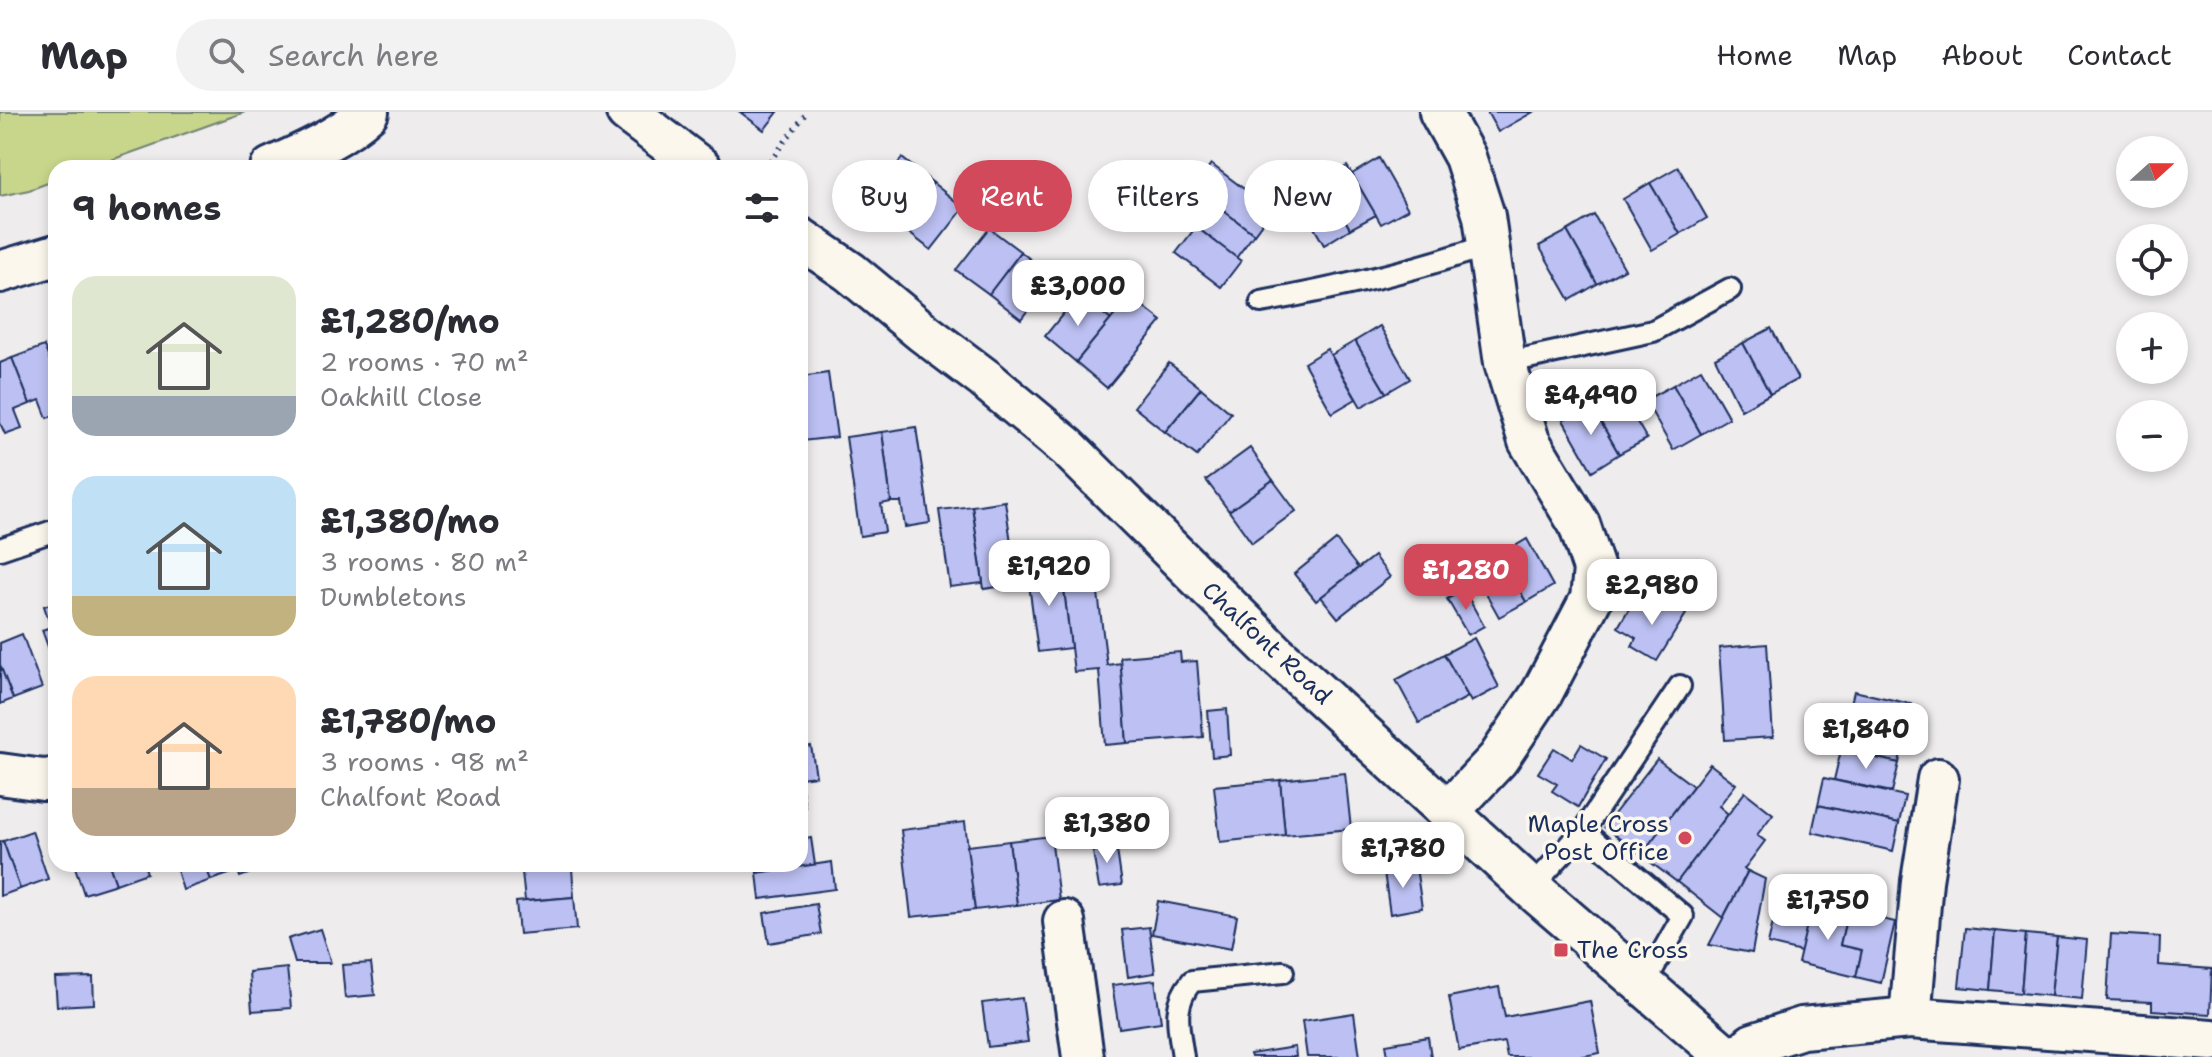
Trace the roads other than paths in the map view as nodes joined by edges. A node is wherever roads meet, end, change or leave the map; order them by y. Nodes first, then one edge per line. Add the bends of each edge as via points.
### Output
1 (368, 112) edge
2 (627, 112) edge
3 (1440, 112) edge
4 (287, 160) edge
5 (690, 160) edge
6 (808, 243) edge
7 (1488, 245) junction
8 (48, 257) edge
9 (0, 272) edge
10 (1730, 289) dead end
11 (1261, 302) dead end
12 (1505, 363) junction
13 (48, 533) edge
14 (0, 549) edge
15 (1680, 686) dead end
16 (0, 774) edge
17 (1938, 779) dead end
18 (48, 780) edge
19 (1448, 812) junction
20 (1583, 831) junction
21 (1531, 888) junction
22 (1064, 921) dead end
23 (1283, 972) dead end
24 (1643, 986) junction
25 (1910, 1018) junction
26 (2212, 1040) edge
27 (1083, 1057) edge
28 (1183, 1057) edge
29 (1727, 1057) edge
30 (1738, 1057) edge

1 - 4 street
2 - 5 street
3 - 7 street via 1465,157
6 - 19 street, Chalfont Road via 1068,448 1277,655
7 - 11 lane via 1422,266
7 - 12 street
8 - 9 street
10 - 12 lane via 1653,331
12 - 19 street via 1529,441 1586,543 1594,569 1591,599 1512,741
13 - 14 lane
15 - 20 lane
16 - 18 street
17 - 25 street via 1922,881
19 - 21 street, Chalfont Road
20 - 21 lane
20 - 24 lane via 1683,916
21 - 24 street, Chalfont Road
22 - 27 street
23 - 28 lane via 1192,981 1181,994 1177,1015
24 - 29 street, Chalfont Road
25 - 26 street
25 - 30 street via 1802,1028 1753,1044

